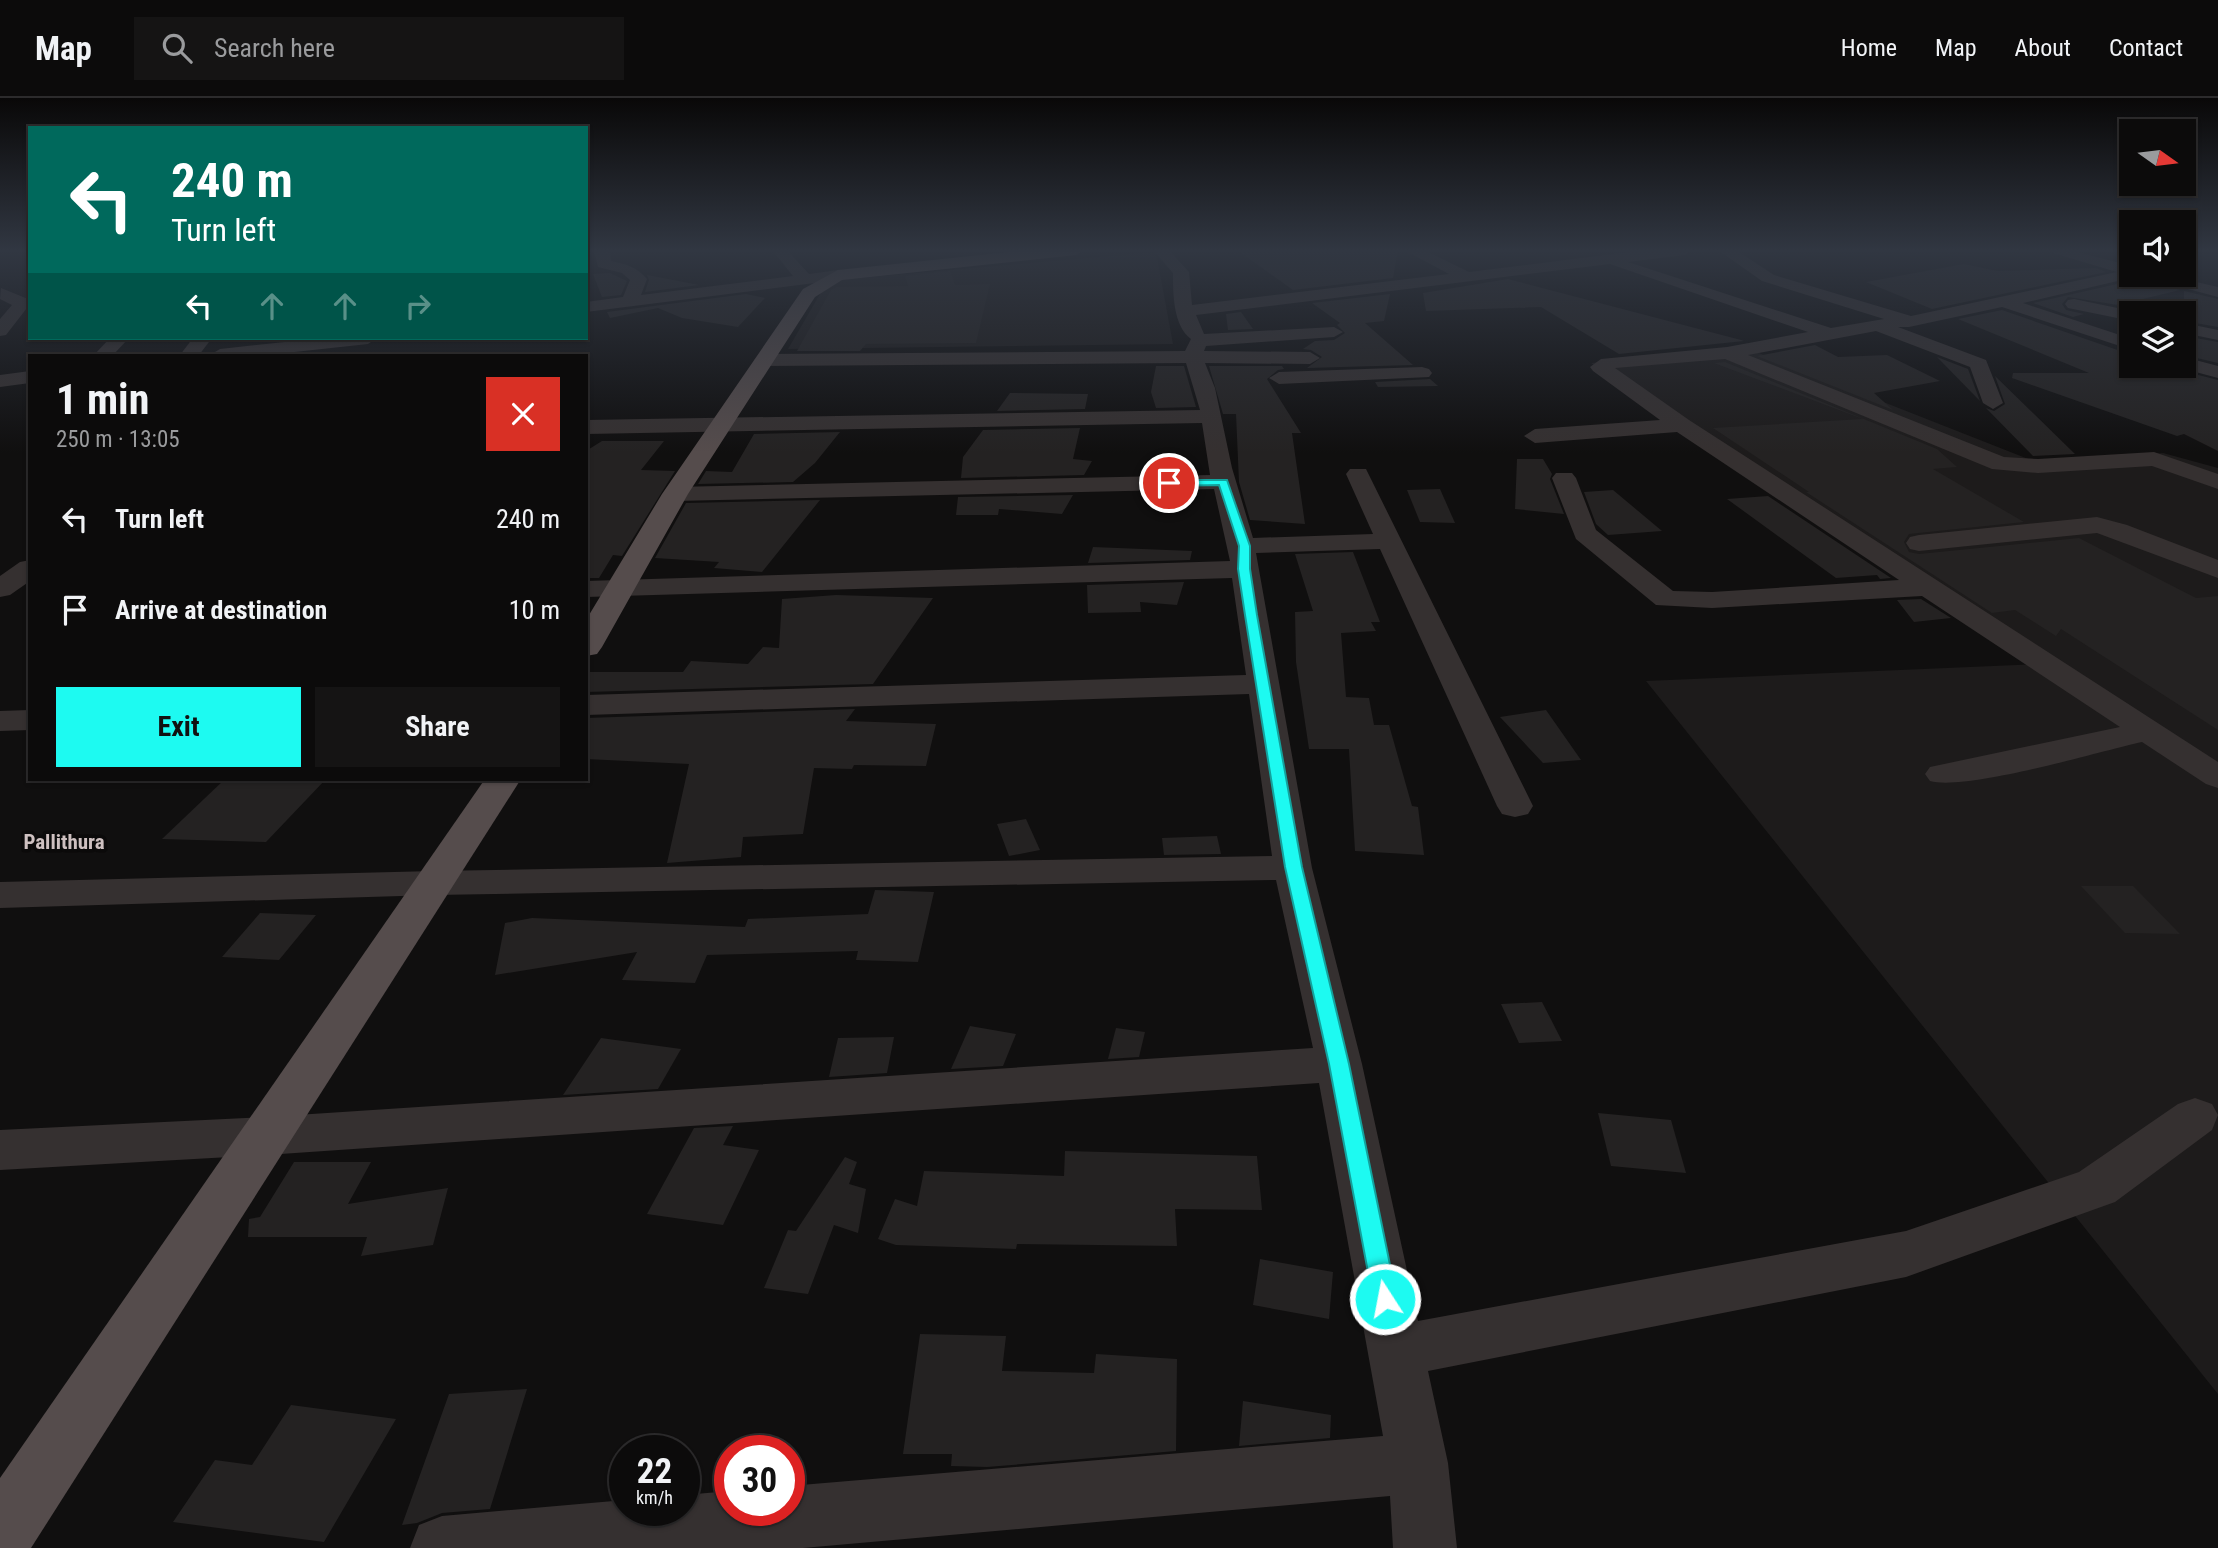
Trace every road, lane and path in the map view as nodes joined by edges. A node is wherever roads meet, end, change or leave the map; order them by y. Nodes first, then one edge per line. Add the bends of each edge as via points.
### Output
1 (792, 318) edge
2 (1187, 318) edge
3 (1783, 318) edge
4 (1898, 318) edge
5 (1928, 318) edge
6 (2051, 318) edge
7 (1906, 320) junction
8 (1881, 326) junction
9 (2196, 330) edge
10 (1334, 332) dead end
11 (1832, 334) junction
12 (2218, 335) edge
13 (118, 340) edge
14 (200, 340) edge
15 (351, 340) edge
16 (366, 340) edge
17 (2119, 341) edge
18 (1727, 353) junction
19 (104, 354) edge
20 (189, 354) edge
21 (229, 354) edge
22 (345, 354) edge
23 (1310, 358) dead end
24 (764, 360) junction
25 (1204, 364) junction
26 (2196, 366) edge
27 (2218, 372) edge
28 (1422, 373) dead end
29 (28, 377) edge
30 (1259, 379) dead end
31 (0, 381) edge
32 (1993, 403) dead end
33 (1211, 416) junction
34 (724, 423) junction
35 (1681, 425) junction
36 (588, 427) edge
37 (1535, 436) dead end
38 (1358, 474) dead end
39 (1564, 478) dead end
40 (1223, 482) junction
41 (2218, 482) edge
42 (676, 494) junction
43 (1388, 541) junction
44 (1919, 542) dead end
45 (1244, 557) junction
46 (28, 569) edge
47 (2218, 570) edge
48 (1927, 587) junction
49 (0, 589) edge
50 (588, 589) edge
51 (621, 589) junction
52 (28, 597) edge
53 (0, 598) edge
54 (588, 644) edge
55 (1262, 684) junction
56 (588, 705) edge
57 (28, 720) edge
58 (0, 721) edge
59 (2147, 731) junction
60 (1942, 774) dead end
61 (2218, 777) edge
62 (502, 781) edge
63 (1515, 806) dead end
64 (1293, 867) junction
65 (434, 883) junction
66 (0, 895) edge
67 (1339, 1064) junction
68 (2195, 1117) dead end
69 (266, 1136) junction
70 (0, 1150) edge
71 (1395, 1351) junction
72 (1418, 1463) junction
73 (0, 1536) edge
74 (442, 1548) edge
75 (1425, 1548) edge

1 - 24 main road
2 - 25 street
3 - 11 street
4 - 7 street
5 - 7 street
6 - 17 street
7 - 8 street
8 - 11 street
8 - 32 street via 1979,364
9 - 12 street
10 - 25 street
11 - 18 street
13 - 19 street
14 - 20 street
15 - 21 street
16 - 22 street
18 - 35 street via 1600,367
18 - 41 street via 2000,464 2154,459
23 - 25 street
24 - 25 street
24 - 34 main road
25 - 33 street
26 - 27 street
28 - 30 street
29 - 31 street
33 - 34 street
33 - 40 street
34 - 36 street
34 - 42 main road
35 - 37 street
35 - 48 street
38 - 43 street
39 - 48 street via 1585,534 1666,599
40 - 42 street
40 - 45 street
42 - 51 main road
43 - 45 street
43 - 63 street
44 - 47 street via 2096,525
45 - 51 street
45 - 55 street
46 - 49 street
48 - 59 street
50 - 51 street
51 - 54 main road
52 - 53 street
55 - 56 street
55 - 64 street
57 - 58 street
59 - 60 street
59 - 61 street
62 - 65 main road
64 - 65 street
64 - 67 street
65 - 66 street
65 - 69 main road
67 - 69 street
67 - 71 street
68 - 71 street via 2096,1187 1906,1254
69 - 70 street
69 - 73 main road
71 - 72 street
72 - 74 street
72 - 75 street

